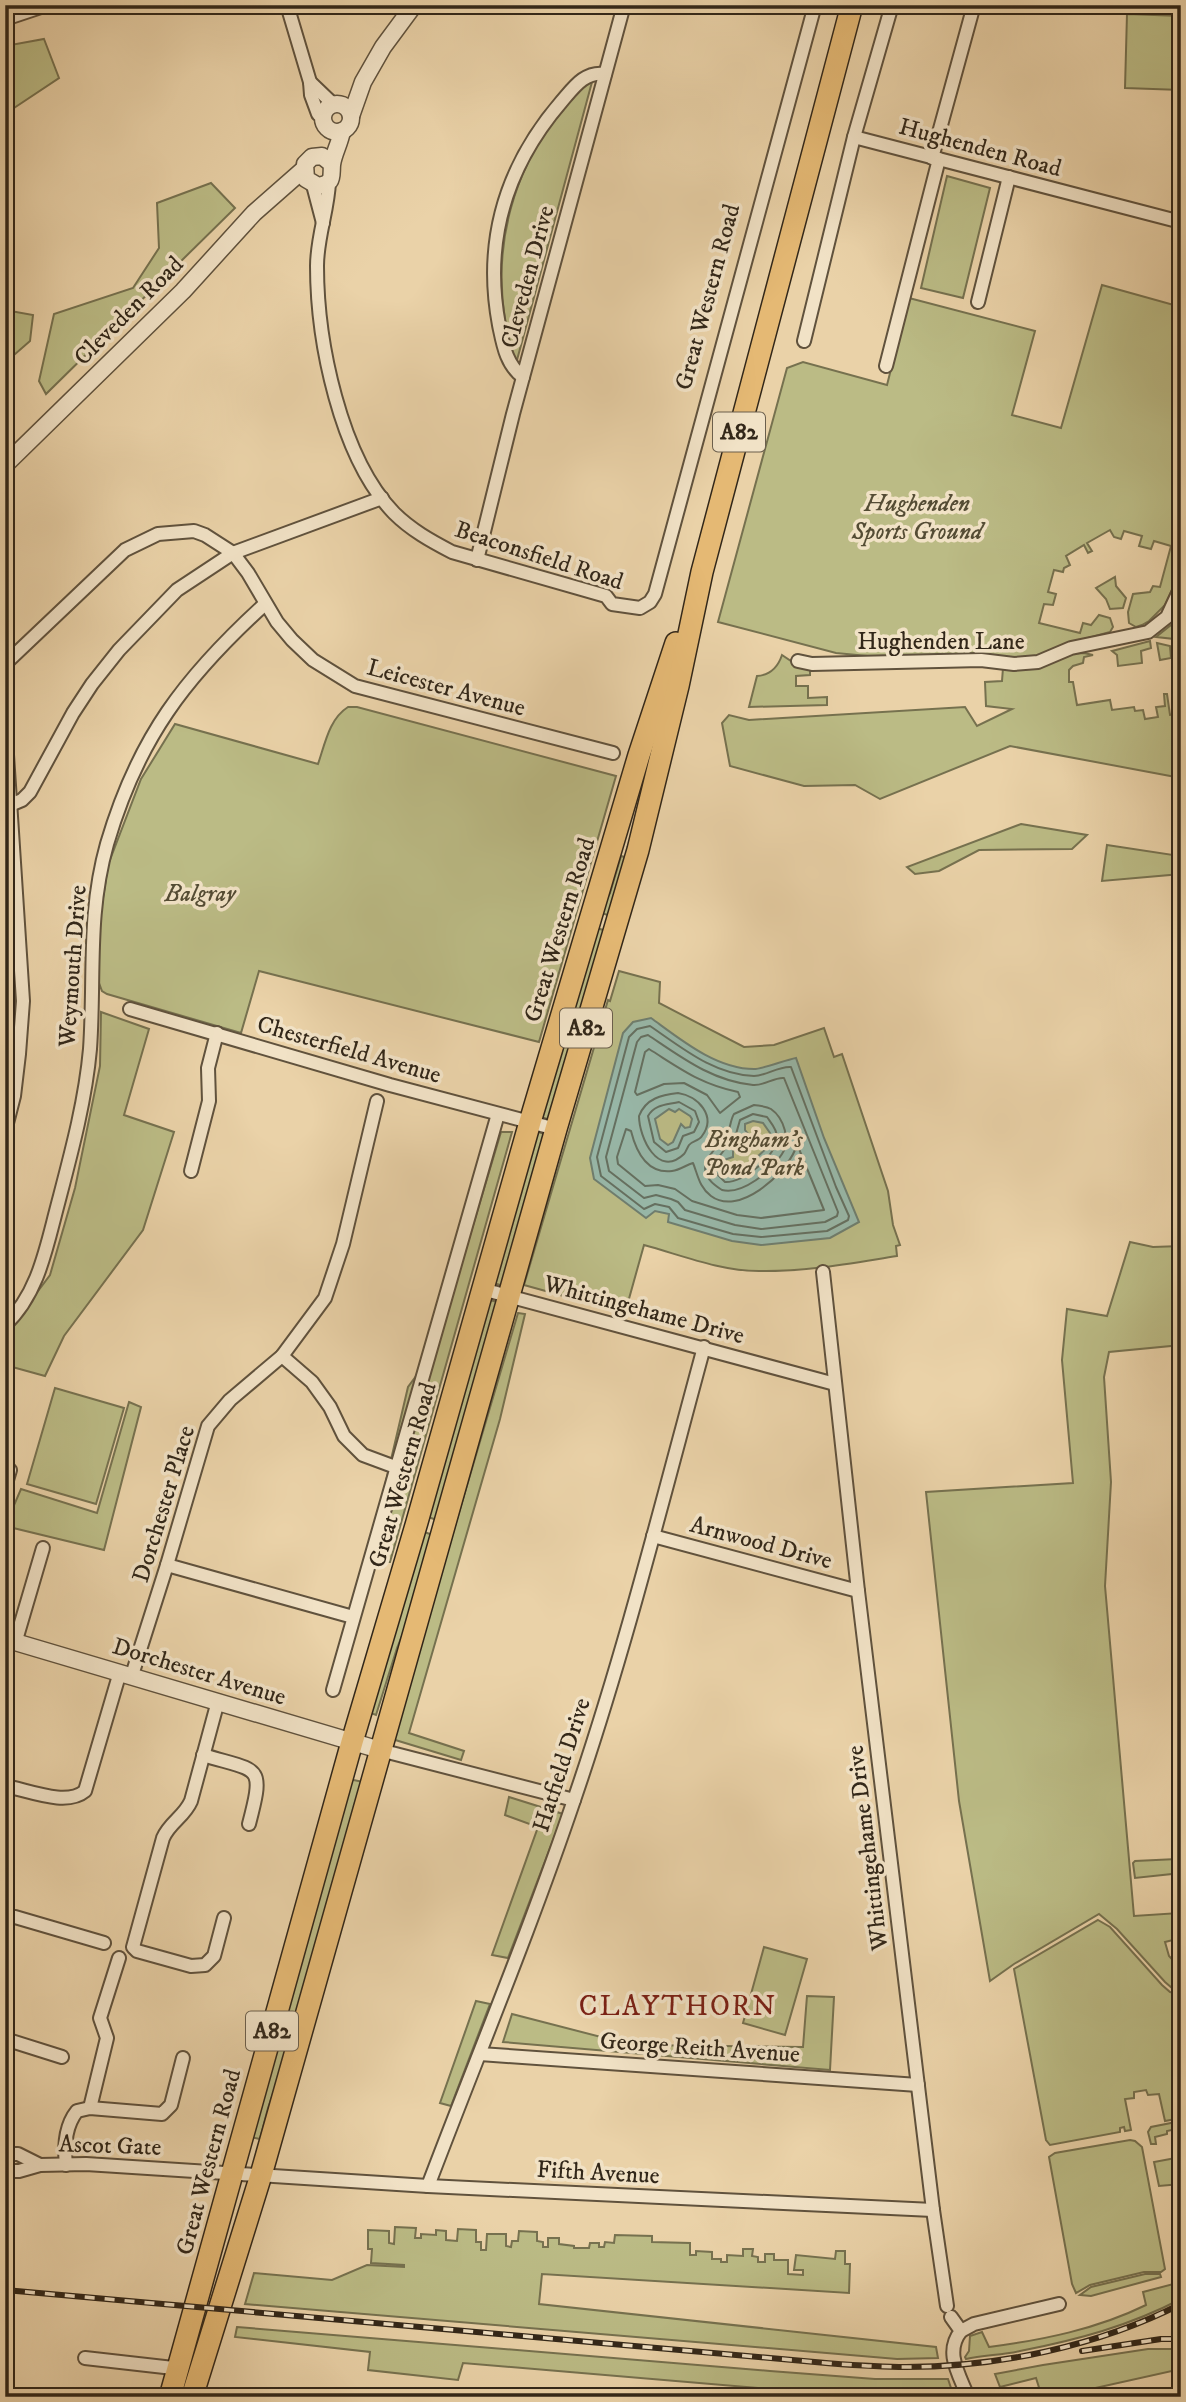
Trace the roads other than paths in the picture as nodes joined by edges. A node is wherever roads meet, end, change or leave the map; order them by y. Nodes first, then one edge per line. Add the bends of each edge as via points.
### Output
1 (47, 5) edge
2 (287, 5) edge
3 (414, 5) edge
4 (624, 5) edge
5 (815, 5) edge
6 (852, 5) edge
7 (892, 5) edge
8 (974, 5) edge
9 (5, 19) edge
10 (605, 74) junction
11 (336, 116) junction
12 (854, 137) junction
13 (317, 156) junction
14 (935, 159) junction
15 (332, 164) junction
16 (1009, 177) junction
17 (314, 180) junction
18 (1181, 222) edge
19 (978, 302) dead end
20 (804, 341) dead end
21 (886, 366) dead end
22 (523, 377) junction
23 (5, 465) edge
24 (382, 498) junction
25 (233, 553) junction
26 (477, 560) junction
27 (702, 572) junction
28 (1181, 587) edge
29 (650, 602) joint
30 (265, 604) junction
31 (798, 661) dead end
32 (5, 664) edge
33 (5, 724) edge
34 (613, 753) dead end
35 (10, 805) junction
36 (130, 1009) dead end
37 (217, 1033) junction
38 (377, 1101) dead end
39 (498, 1114) junction
40 (530, 1122) junction
41 (556, 1129) junction
42 (5, 1131) edge
43 (191, 1171) dead end
44 (823, 1272) dead end
45 (482, 1289) junction
46 (510, 1296) junction
47 (5, 1325) edge
48 (704, 1347) junction
49 (282, 1356) junction
50 (835, 1384) junction
51 (397, 1468) junction
52 (10, 1470) dead end
53 (5, 1487) edge
54 (417, 1522) junction
55 (444, 1530) junction
56 (653, 1536) junction
57 (43, 1548) dead end
58 (167, 1565) junction
59 (859, 1591) junction
60 (353, 1617) junction
61 (11, 1640) edge
62 (126, 1673) junction
63 (333, 1690) dead end
64 (218, 1702) junction
65 (352, 1742) junction
66 (380, 1751) junction
67 (204, 1755) junction
68 (5, 1786) edge
69 (574, 1800) junction
70 (249, 1824) dead end
71 (5, 1916) edge
72 (225, 1919) dead end
73 (104, 1943) dead end
74 (119, 1958) dead end
75 (5, 2039) edge
76 (480, 2054) junction
77 (62, 2057) dead end
78 (183, 2057) dead end
79 (918, 2085) junction
80 (90, 2108) junction
81 (5, 2154) edge
82 (40, 2165) junction
83 (66, 2165) junction
84 (5, 2171) edge
85 (233, 2172) junction
86 (261, 2175) junction
87 (428, 2186) junction
88 (933, 2210) junction
89 (1059, 2304) dead end
90 (961, 2331) junction
91 (85, 2358) dead end
92 (188, 2370) junction
93 (170, 2397) edge
94 (192, 2397) edge
95 (968, 2397) edge

1 - 9 street
2 - 11 street via 318,114
3 - 11 street
4 - 10 street, Cleveden Drive
5 - 29 street, Great Western Road
6 - 27 main road, Great Western Road / A82
7 - 12 street
8 - 14 street
10 - 22 street, Cleveden Drive
10 - 22 street via 589,74 579,82 544,124 516,171 501,215 493,265 494,294 507,356
11 - 13 street
11 - 15 street via 340,143
12 - 14 street, Hughenden Road
12 - 20 street
13 - 15 street
13 - 17 street via 308,160
14 - 16 street, Hughenden Road
14 - 21 street
15 - 17 street via 333,176
16 - 18 street, Hughenden Road
16 - 19 street
17 - 23 street, Cleveden Road via 282,187
17 - 24 street, Beaconsfield Road via 328,206 317,265 320,326 356,456
22 - 26 street, Cleveden Drive
24 - 25 street
24 - 26 street, Beaconsfield Road via 430,541
25 - 30 street, Leicester Avenue
25 - 32 street, Leicester Avenue via 194,531 158,534 136,542
25 - 35 street via 177,590 119,650 73,713 30,792
26 - 29 street, Beaconsfield Road via 606,596 612,604 636,609
27 - 40 main road, Great Western Road / A82 via 661,685
27 - 41 main road, Great Western Road / A82 via 638,850
28 - 31 street, Hughenden Lane via 1167,617 1148,632 1071,648 1038,663
30 - 34 street, Leicester Avenue via 313,660 355,686
30 - 47 street, Weymouth Drive via 180,692 145,748 120,805 93,914 89,1049 77,1125 41,1267
33 - 35 street
35 - 42 street via 23,1002 18,1065
36 - 37 street, Chesterfield Avenue
37 - 39 street, Chesterfield Avenue
37 - 43 street via 208,1068 209,1101
38 - 49 street, Dorchester Place via 325,1298
39 - 40 street, Chesterfield Avenue
39 - 51 street, Great Western Road
40 - 41 street, Chesterfield Avenue
40 - 45 main road, Great Western Road / A82
41 - 46 main road, Great Western Road / A82
44 - 50 street, Whittingehame Drive
45 - 46 street, Whittingehame Drive
45 - 54 main road, Great Western Road / A82
46 - 48 street, Whittingehame Drive
46 - 55 main road, Great Western Road / A82
48 - 50 street, Whittingehame Drive
48 - 56 street, Hatfield Drive
49 - 51 street via 312,1382 344,1436 363,1455
49 - 58 street, Dorchester Place via 230,1400 208,1426
50 - 59 street, Whittingehame Drive
51 - 60 street, Great Western Road
52 - 53 street
54 - 55 main road
54 - 65 main road, Great Western Road / A82
55 - 66 main road, Great Western Road / A82
56 - 59 street, Arnwood Drive
56 - 69 street, Hatfield Drive
57 - 61 street
58 - 60 street
58 - 62 street, Dorchester Place
59 - 79 street, Whittingehame Drive
60 - 63 street, Great Western Road
61 - 62 street, Dorchester Avenue
62 - 64 street, Dorchester Avenue
62 - 68 street, Dorchester Place via 85,1791 65,1799
64 - 65 street, Dorchester Avenue
64 - 67 street
65 - 66 street, Dorchester Avenue
65 - 85 main road, Great Western Road / A82
66 - 69 street
66 - 86 main road, Great Western Road / A82
67 - 70 street via 255,1774 258,1784
67 - 72 street via 187,1809 163,1838 133,1947 191,1966 205,1965 214,1955
69 - 76 street, Hatfield Drive
71 - 73 street
74 - 80 street via 100,2018 107,2038
75 - 77 street
76 - 79 street, George Reith Avenue
76 - 87 street, Hatfield Drive
78 - 80 street via 167,2111 154,2115
79 - 88 street, Whittingehame Drive
80 - 83 street via 77,2111 69,2122
81 - 82 street via 18,2154
82 - 83 street, Ascot Gate
82 - 84 street
83 - 85 street, Ascot Gate
85 - 86 street, Ascot Gate
85 - 92 main road, Great Western Road / A82
86 - 87 street, Fifth Avenue
86 - 92 main road, Great Western Road / A82
87 - 88 street, Fifth Avenue
88 - 90 street, Whittingehame Drive via 949,2312
89 - 90 street
90 - 95 street via 953,2357
91 - 92 street
92 - 93 main road, Great Western Road / A82
92 - 94 main road, Great Western Road / A82

